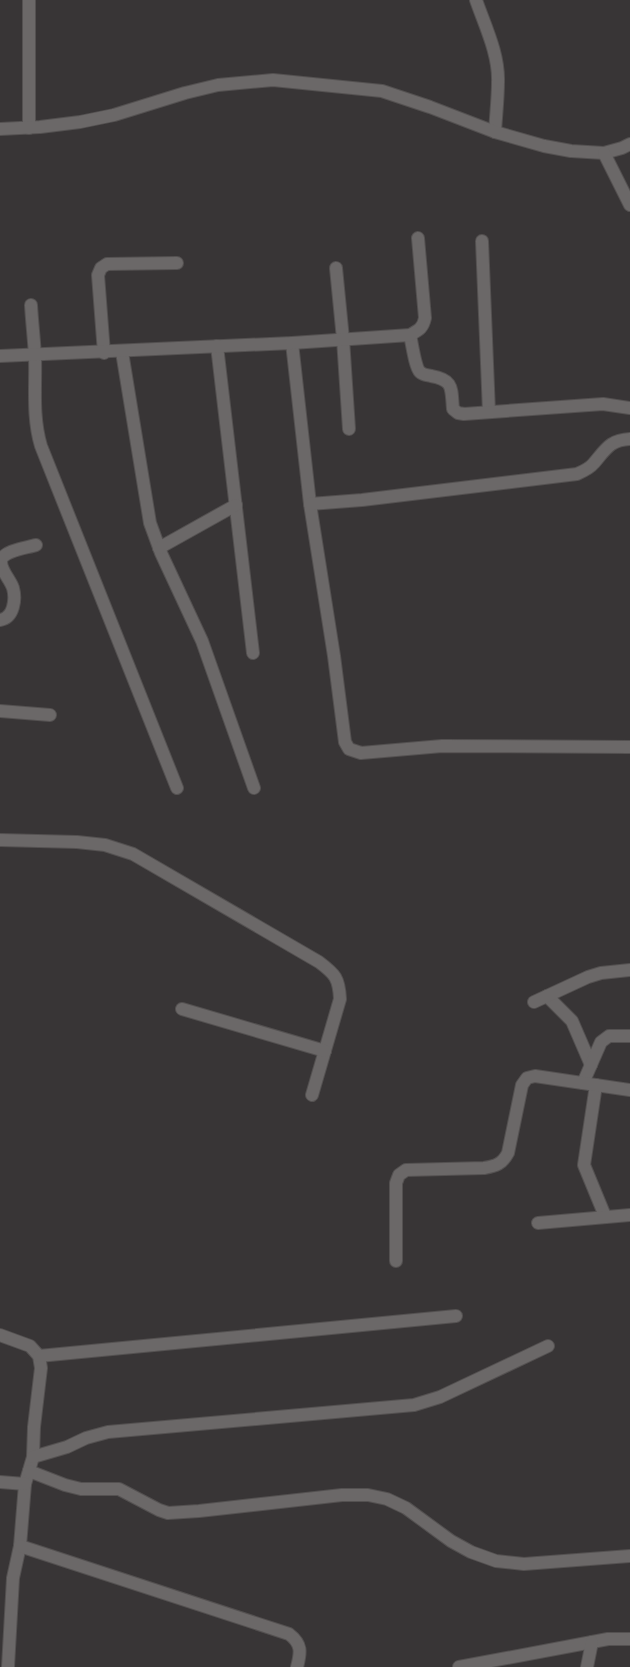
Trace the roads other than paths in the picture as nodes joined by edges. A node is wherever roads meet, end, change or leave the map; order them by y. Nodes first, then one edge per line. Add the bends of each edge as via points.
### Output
1 (29, 0) edge
2 (476, 0) edge
3 (29, 128) junction
4 (0, 129) edge
5 (495, 132) junction
6 (630, 144) edge
7 (604, 153) junction
8 (630, 206) edge
9 (418, 238) dead end
10 (482, 241) dead end
11 (177, 263) dead end
12 (336, 268) dead end
13 (31, 305) dead end
14 (410, 335) junction
15 (343, 339) junction
16 (292, 343) junction
17 (217, 346) junction
18 (122, 352) junction
19 (104, 353) junction
20 (0, 356) edge
21 (35, 356) junction
22 (630, 408) edge
23 (489, 412) junction
24 (349, 429) dead end
25 (630, 439) edge
26 (310, 504) junction
27 (236, 505) junction
28 (36, 545) dead end
29 (160, 548) junction
30 (0, 620) edge
31 (253, 652) dead end
32 (0, 711) edge
33 (50, 715) dead end
34 (630, 747) edge
35 (177, 788) dead end
36 (254, 788) dead end
37 (0, 840) edge
38 (630, 970) edge
39 (547, 996) junction
40 (534, 1002) dead end
41 (182, 1009) dead end
42 (630, 1036) edge
43 (325, 1051) junction
44 (591, 1065) junction
45 (583, 1083) junction
46 (596, 1085) junction
47 (630, 1090) edge
48 (312, 1095) dead end
49 (630, 1215) edge
50 (605, 1216) junction
51 (538, 1223) dead end
52 (396, 1261) dead end
53 (456, 1316) dead end
54 (0, 1335) edge
55 (548, 1346) dead end
56 (39, 1356) junction
57 (33, 1457) junction
58 (28, 1471) junction
59 (0, 1482) edge
60 (25, 1484) junction
61 (20, 1546) junction
62 (630, 1556) edge
63 (630, 1640) edge
64 (592, 1642) junction
65 (511, 1662) edge
66 (8, 1667) edge
67 (297, 1667) edge
68 (459, 1667) edge
69 (587, 1667) edge

1 - 3 street
2 - 5 street via 498,74
3 - 4 street
3 - 5 street via 114,115 218,85 273,80 382,91
5 - 7 street via 544,146
6 - 7 street
7 - 8 street
9 - 14 street via 424,318 420,330
10 - 23 street
11 - 19 street via 107,264 101,268 98,275
12 - 15 street
13 - 21 street
14 - 15 street
14 - 23 street via 418,370 449,382 453,409 464,414
15 - 16 street
15 - 24 street
16 - 17 street
16 - 26 street
17 - 18 street
17 - 27 street
18 - 19 street
18 - 29 street via 144,498
19 - 21 street
20 - 21 street
21 - 35 street via 36,417 41,446
22 - 23 street via 603,404
25 - 26 street via 613,443 588,469 577,474
26 - 34 street via 344,742 349,749 361,753 442,746
27 - 29 street
27 - 31 street
28 - 30 street via 1,559 0,566 13,589 13,596 10,615
29 - 36 street via 202,641
32 - 33 street
37 - 43 street via 77,842 105,845 132,854 319,962 333,973 340,984 340,999
38 - 39 street via 588,976
39 - 40 street
39 - 44 street via 572,1021
41 - 43 street
42 - 44 street via 609,1036 601,1042
43 - 48 street
44 - 45 street
45 - 46 street
45 - 52 street via 535,1076 527,1078 522,1084 508,1153 496,1166 406,1170 399,1175 396,1183
46 - 47 street
46 - 50 street via 584,1166
49 - 50 street
50 - 51 street
53 - 56 street
54 - 56 street via 30,1346
55 - 57 street via 440,1397 414,1405 108,1432
56 - 57 street via 41,1368
57 - 58 street
58 - 60 street
58 - 62 street via 82,1489 119,1489 168,1513 368,1495 388,1499 406,1508 451,1541 496,1561 524,1564
59 - 60 street
60 - 61 street
61 - 66 street via 14,1578
61 - 67 street via 289,1634 299,1646
63 - 64 street
64 - 65 street
64 - 69 street
65 - 68 street

